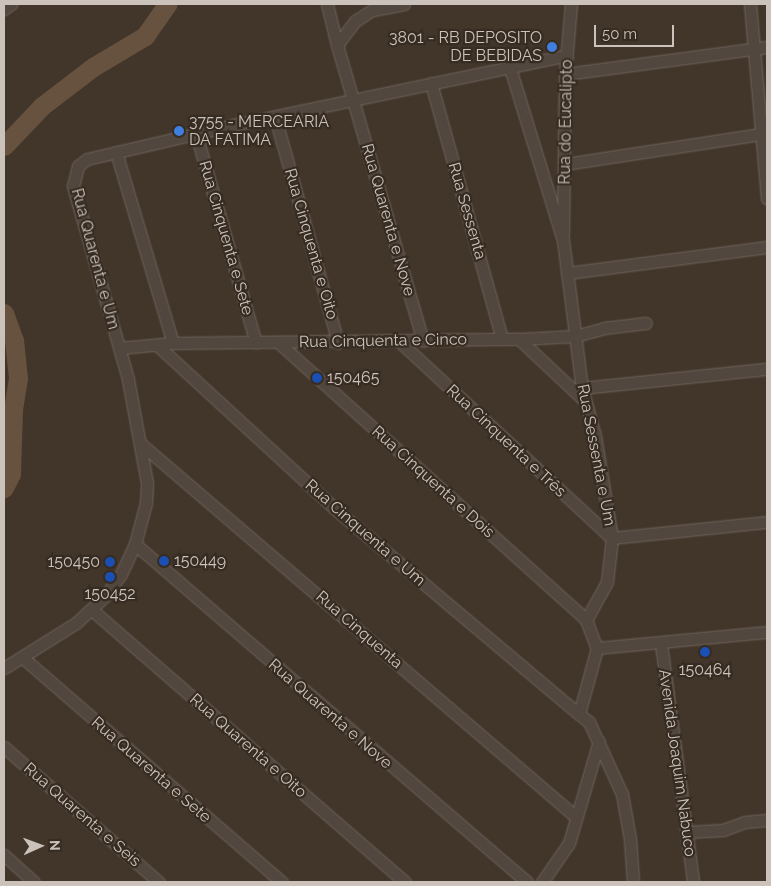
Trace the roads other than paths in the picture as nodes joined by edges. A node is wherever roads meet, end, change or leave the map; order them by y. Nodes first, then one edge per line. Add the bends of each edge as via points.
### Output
1 (11, 4) edge
2 (327, 4) edge
3 (404, 4) edge
4 (571, 4) edge
5 (750, 4) edge
6 (4, 9) edge
7 (337, 45) junction
8 (767, 47) edge
9 (755, 48) junction
10 (567, 55) junction
11 (510, 68) junction
12 (565, 74) junction
13 (431, 84) junction
14 (353, 99) junction
15 (275, 117) junction
16 (764, 133) edge
17 (196, 134) junction
18 (116, 152) junction
19 (565, 164) junction
20 (767, 198) edge
21 (562, 240) junction
22 (767, 247) edge
23 (567, 273) junction
24 (646, 323) dead end
25 (575, 336) junction
26 (502, 339) junction
27 (519, 339) junction
28 (424, 341) junction
29 (338, 342) junction
30 (400, 342) junction
31 (173, 343) junction
32 (256, 343) junction
33 (280, 344) junction
34 (157, 345) junction
35 (119, 348) junction
36 (767, 369) edge
37 (582, 388) junction
38 (584, 400) junction
39 (141, 444) junction
40 (767, 522) edge
41 (612, 538) junction
42 (135, 544) junction
43 (92, 610) junction
44 (586, 620) junction
45 (767, 632) edge
46 (661, 644) junction
47 (597, 648) junction
48 (22, 657) junction
49 (4, 668) edge
50 (579, 714) junction
51 (598, 741) junction
52 (4, 747) edge
53 (576, 817) junction
54 (767, 820) edge
55 (687, 832) junction
56 (4, 855) edge
57 (551, 877) edge
58 (34, 882) edge
59 (160, 882) edge
60 (282, 882) edge
61 (405, 882) edge
62 (526, 882) edge
63 (542, 882) edge
64 (633, 882) edge
65 (693, 882) edge

1 - 6 street
2 - 7 street, Rua Quarenta e Nove
3 - 7 street via 372,10 355,21
4 - 10 street, Rua do Eucalipto
5 - 9 street
7 - 14 street, Rua Quarenta e Nove
8 - 9 street
9 - 12 street
9 - 16 street
10 - 11 street, Rua Quarenta e Um
10 - 12 street, Rua do Eucalipto
11 - 13 street, Rua Quarenta e Um
11 - 21 street, Rua Sessenta e Um
12 - 19 street, Rua do Eucalipto
13 - 14 street, Rua Quarenta e Um
13 - 26 street, Rua Sessenta
14 - 15 street, Rua Quarenta e Um
14 - 28 street, Rua Quarenta e Nove
15 - 17 street, Rua Quarenta e Um
15 - 29 street, Rua Cinquenta e Oito
16 - 19 street
16 - 20 street
17 - 18 street, Rua Quarenta e Um
17 - 32 street, Rua Cinquenta e Sete
18 - 31 street
18 - 35 street, Rua Quarenta e Um via 87,159 78,166 74,186
19 - 21 street, Rua do Eucalipto
21 - 23 street, Rua Sessenta e Um
22 - 23 street
23 - 25 street, Rua Sessenta e Um
24 - 25 street, Rua Cinquenta e Cinco via 604,328
25 - 27 street, Rua Cinquenta e Cinco
25 - 37 street, Rua Sessenta e Um
26 - 27 street, Rua Cinquenta e Cinco
26 - 28 street, Rua Cinquenta e Cinco
27 - 38 street
28 - 30 street, Rua Cinquenta e Cinco
29 - 30 street, Rua Cinquenta e Cinco
29 - 33 street, Rua Cinquenta e Cinco
30 - 41 street, Rua Cinquenta e Três
31 - 32 street, Rua Cinquenta e Cinco
31 - 34 street, Rua Cinquenta e Cinco
32 - 33 street, Rua Cinquenta e Cinco
33 - 44 street, Rua Cinquenta e Dois
34 - 35 street, Rua Cinquenta e Cinco
34 - 50 street, Rua Cinquenta e Um via 334,508
35 - 39 street, Rua Quarenta e Um
36 - 37 street
37 - 38 street, Rua Sessenta e Um
38 - 41 street, Rua Sessenta e Um via 595,436
39 - 42 street, Rua Quarenta e Um via 147,483
39 - 53 street, Rua Cinquenta
40 - 41 street
41 - 44 street, Rua Sessenta e Um via 607,582
42 - 43 street, Rua Quarenta e Um via 121,574
42 - 62 street, Rua Quarenta e Nove
43 - 48 street, Rua Quarenta e Um
43 - 61 street, Rua Quarenta e Oito
44 - 47 street
45 - 46 street
46 - 47 street
46 - 55 street, Avenida Joaquim Nabuco
47 - 50 street
48 - 49 street, Rua Quarenta e Um
48 - 60 street, Rua Quarenta e Sete
50 - 51 street via 589,722
51 - 53 street
51 - 64 street via 622,794
52 - 59 street, Rua Quarenta e Seis
53 - 57 street via 569,843
54 - 55 street via 745,822 723,830
55 - 65 street, Avenida Joaquim Nabuco
56 - 58 street
57 - 63 street

